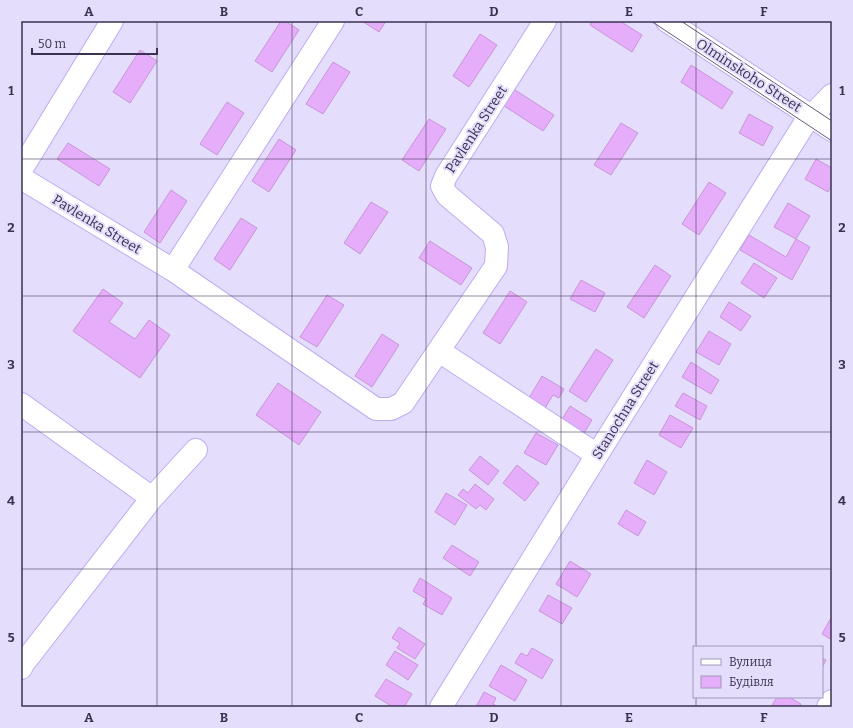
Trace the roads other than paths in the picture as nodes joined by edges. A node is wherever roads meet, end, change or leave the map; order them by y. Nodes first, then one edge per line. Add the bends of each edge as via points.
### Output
1 (112, 21) edge
2 (333, 21) edge
3 (545, 21) edge
4 (667, 21) edge
5 (832, 95) edge
6 (811, 116) junction
7 (832, 130) edge
8 (23, 182) edge
9 (173, 270) junction
10 (439, 351) junction
11 (21, 404) edge
12 (196, 450) dead end
13 (597, 455) junction
14 (152, 498) junction
15 (21, 668) edge
16 (832, 701) edge
17 (441, 707) edge
18 (828, 707) edge

1 - 8 street, Pavlenka Street
2 - 9 street
3 - 10 street, Pavlenka Street via 442,186 447,194 493,234 497,247 496,266
4 - 6 street, Olminskoho Street
5 - 6 street, Olminskoho Street
6 - 7 street, Olminskoho Street
6 - 13 street, Stanochna Street
8 - 9 street, Pavlenka Street
9 - 10 street, Pavlenka Street via 376,409 391,409 403,403
10 - 13 street
11 - 14 street
12 - 14 street
13 - 17 street, Stanochna Street
14 - 15 street
16 - 18 street

